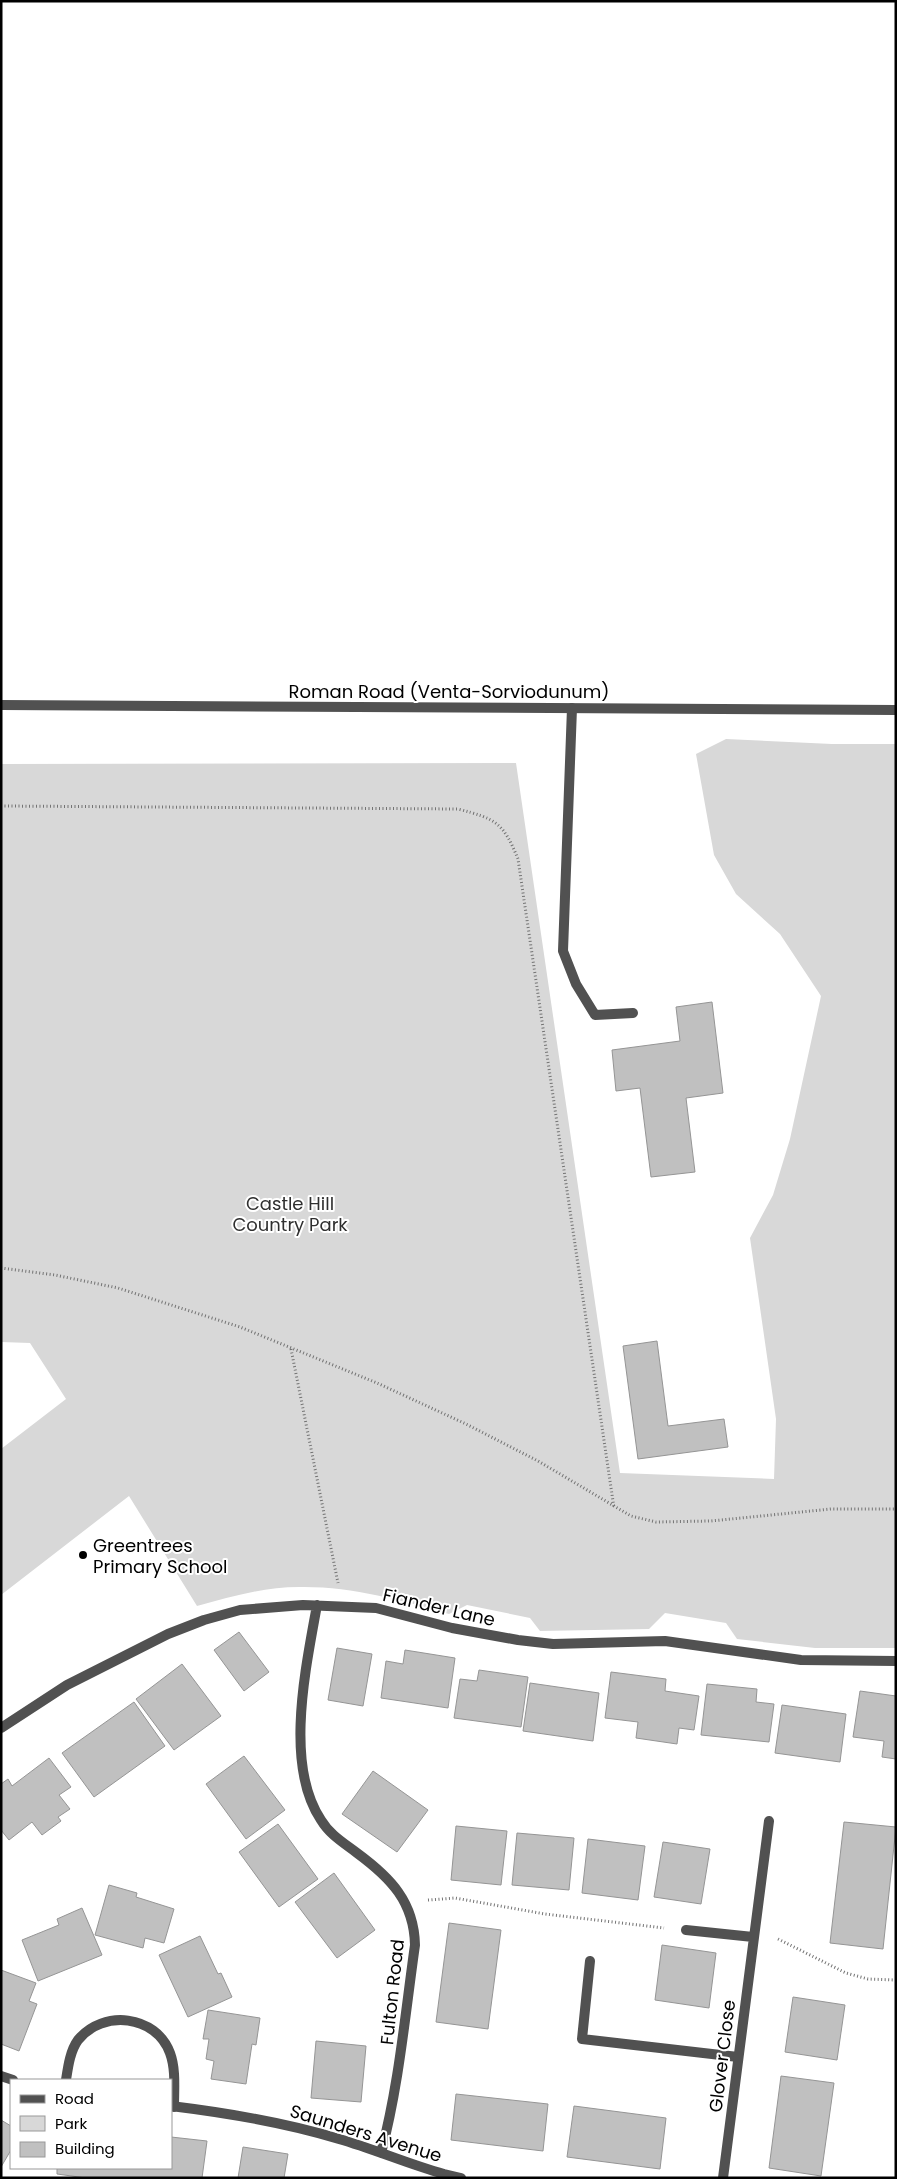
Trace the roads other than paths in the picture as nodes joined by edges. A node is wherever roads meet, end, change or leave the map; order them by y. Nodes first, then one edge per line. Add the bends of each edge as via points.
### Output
1 (1, 705) edge
2 (572, 708) junction
3 (896, 710) edge
4 (633, 1013) dead end
5 (317, 1605) junction
6 (896, 1661) edge
7 (1, 1728) edge
8 (769, 1821) dead end
9 (686, 1930) road end
10 (754, 1933) junction
11 (590, 1961) dead end
12 (738, 2057) junction
13 (66, 2079) edge
14 (173, 2106) edge
15 (381, 2153) junction
16 (461, 2178) edge
17 (723, 2178) edge

1 - 2 street, Roman Road (Venta-Sorviodunum)
2 - 3 street, Roman Road (Venta-Sorviodunum)
2 - 4 street via 563,951 576,984 595,1015
5 - 6 street, Fiander Lane via 376,1608 461,1630 553,1644 664,1641 801,1660
5 - 7 street, Fiander Lane via 240,1610 168,1634 67,1685
5 - 15 street, Fulton Road via 301,1719 302,1764 310,1797 320,1820 330,1832 389,1881 408,1906 414,1930 415,1945 400,2066
8 - 10 street, Glover Close
9 - 10 street
10 - 12 street, Glover Close
11 - 12 street via 582,2039
12 - 17 street, Glover Close
13 - 14 street via 72,2052 86,2032 112,2020 136,2022 155,2030 170,2053
14 - 15 street, Saunders Avenue via 219,2111 282,2124
15 - 16 street, Saunders Avenue

